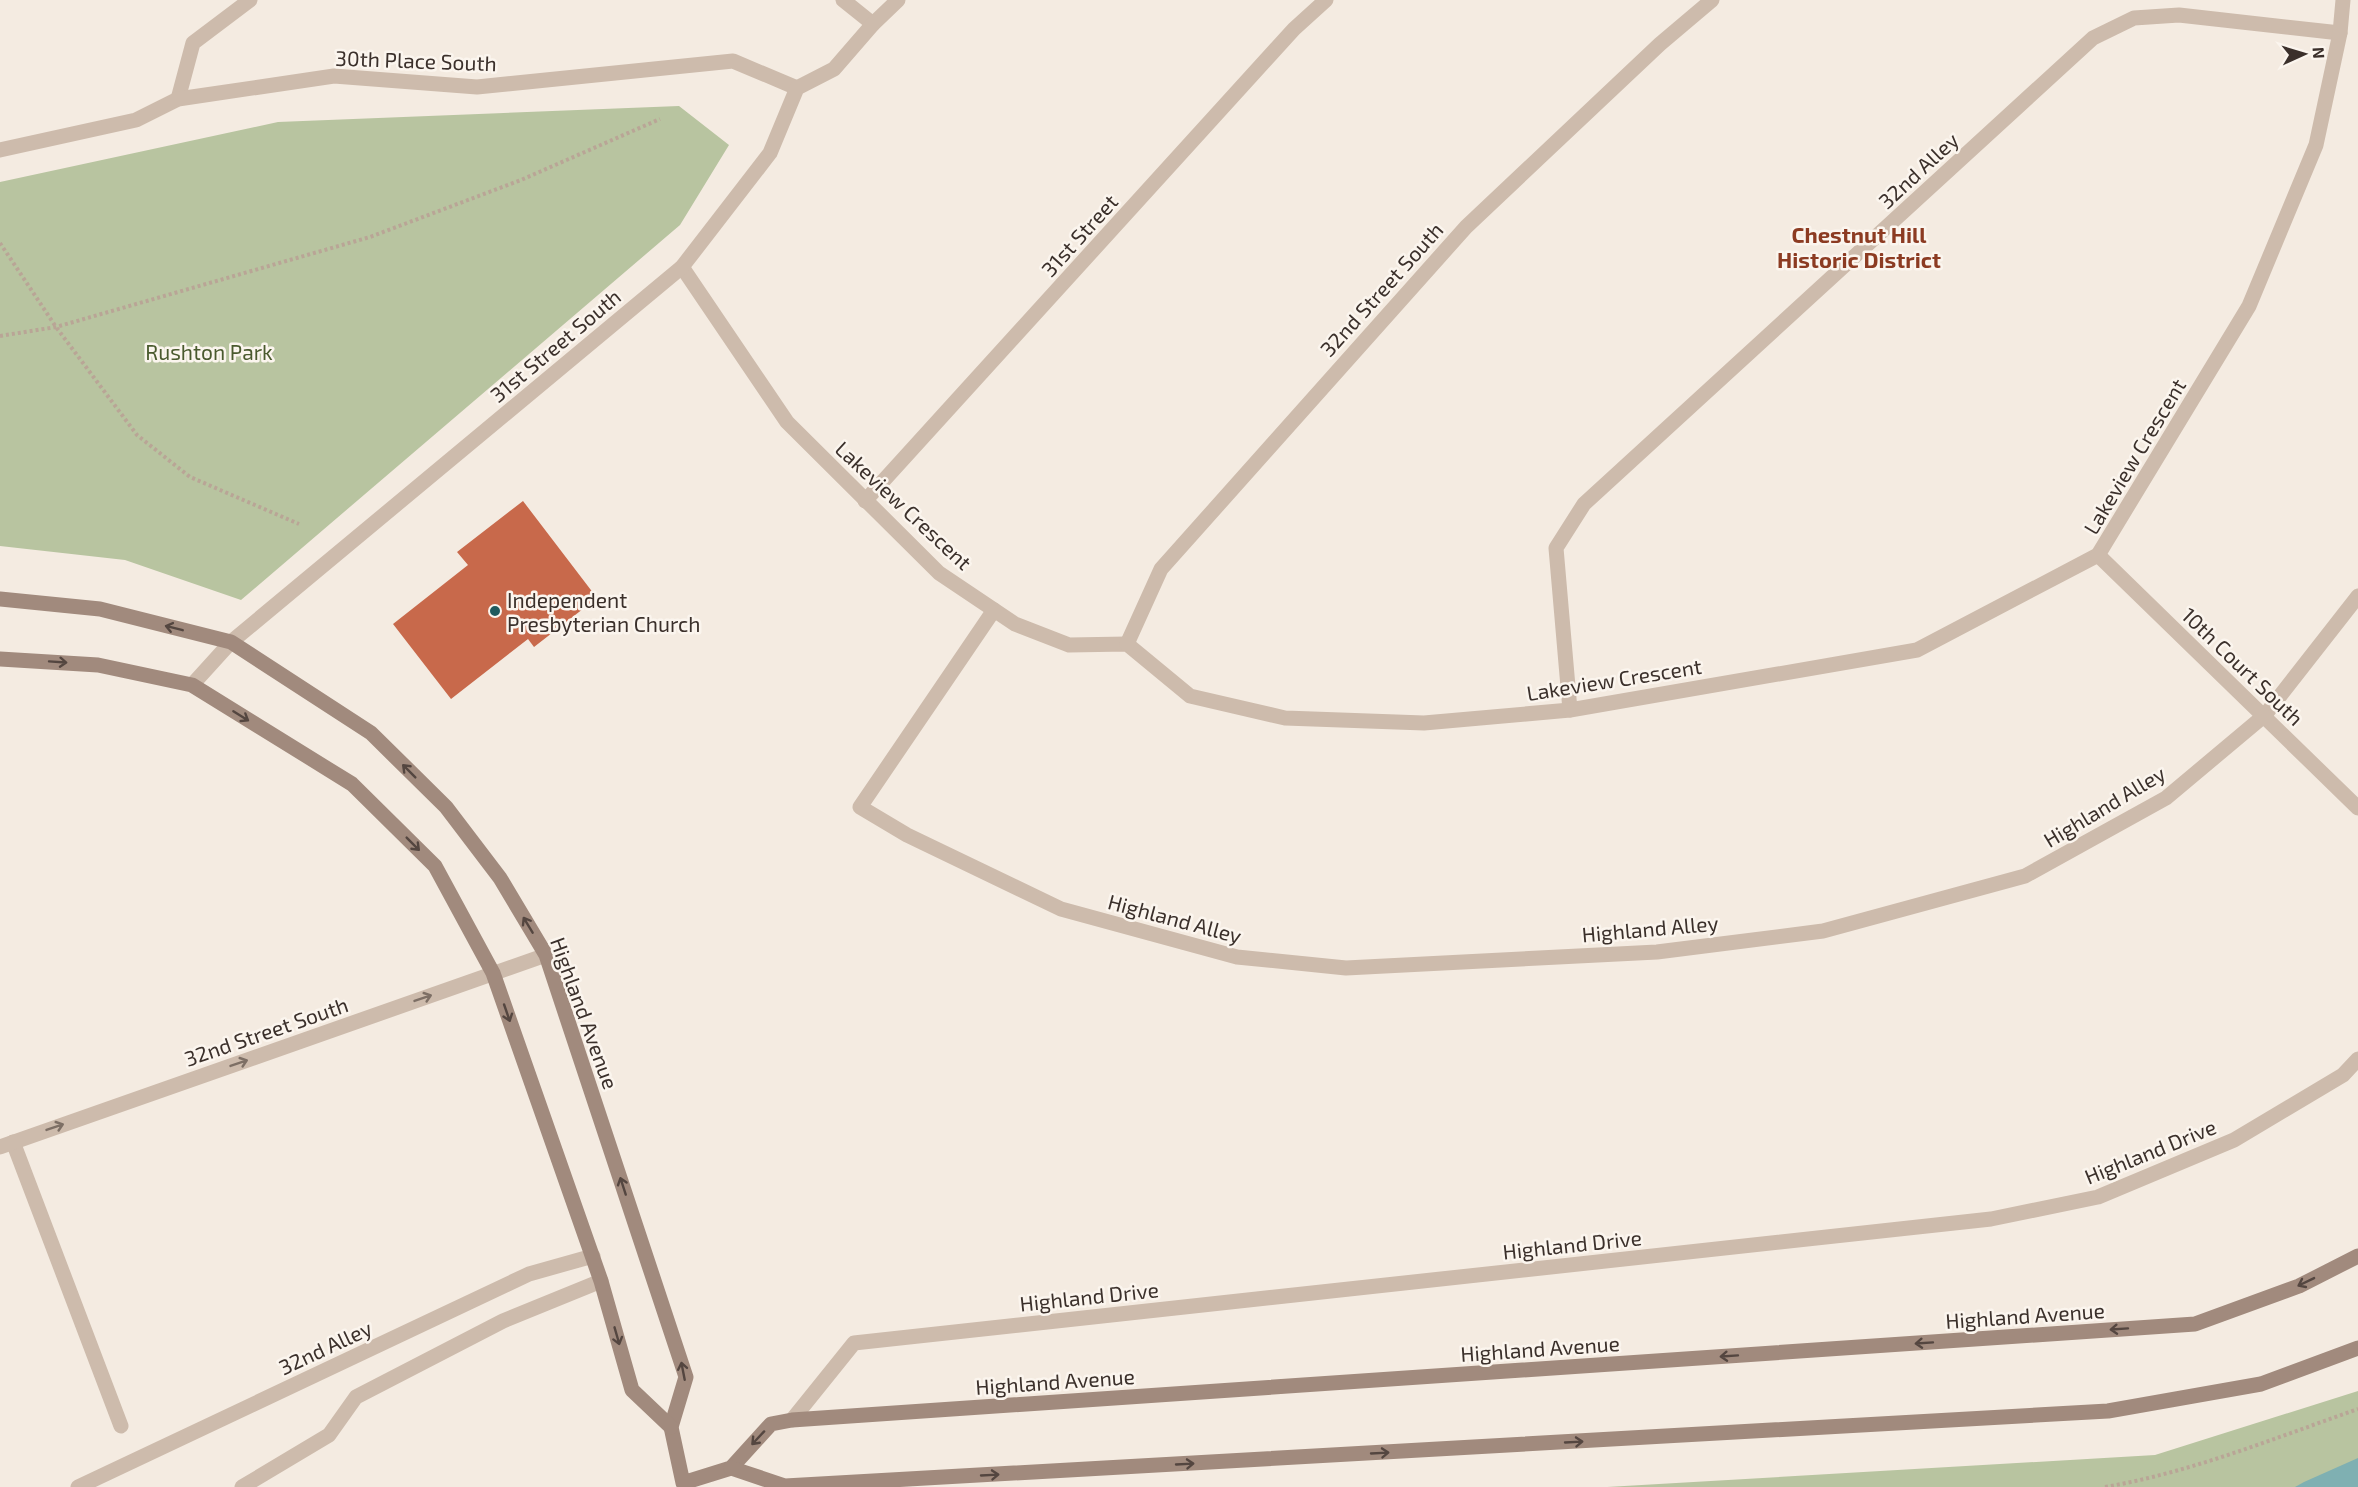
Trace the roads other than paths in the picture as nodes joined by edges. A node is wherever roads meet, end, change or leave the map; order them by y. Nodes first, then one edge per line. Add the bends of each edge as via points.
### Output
1 (250, 0) edge
2 (843, 0) edge
3 (897, 0) edge
4 (1326, 0) edge
5 (1712, 0) edge
6 (2343, 0) edge
7 (873, 24) junction
8 (2340, 33) junction
9 (797, 88) junction
10 (178, 99) junction
11 (0, 150) edge
12 (682, 267) junction
13 (865, 501) junction
14 (2098, 555) junction
15 (2358, 596) edge
16 (0, 599) edge
17 (994, 610) junction
18 (231, 642) junction
19 (1127, 644) junction
20 (0, 659) edge
21 (192, 685) junction
22 (1570, 710) junction
23 (2265, 715) junction
24 (2358, 808) edge
25 (546, 955) junction
26 (493, 973) junction
27 (2358, 1059) edge
28 (7, 1144) edge
29 (593, 1256) junction
30 (2358, 1256) edge
31 (601, 1281) junction
32 (2358, 1348) edge
33 (792, 1420) junction
34 (121, 1426) dead end
35 (671, 1427) junction
36 (731, 1468) junction
37 (680, 1486) edge
38 (78, 1487) edge
39 (242, 1487) edge

1 - 10 street via 194,43
2 - 7 street
3 - 7 street
4 - 13 street, 31st Street via 1294,29
5 - 19 street, 32nd Street South via 1660,44 1458,236 1161,569
6 - 8 street, Lakeview Crescent
7 - 9 street via 834,69
8 - 14 street, Lakeview Crescent via 2316,145 2249,306
8 - 22 street, 32nd Alley via 2179,15 2134,18 2093,38 1584,504 1556,548
9 - 10 street, 30th Place South via 733,61 477,87 334,76
9 - 12 street, 31st Street South via 770,153
10 - 11 street, 30th Place South via 136,120
12 - 13 street, Lakeview Crescent via 787,422
12 - 18 street, 31st Street South
13 - 17 street, Lakeview Crescent via 939,573
14 - 22 street, Lakeview Crescent via 1917,650
14 - 23 street, 10th Court South
15 - 23 street, Highland Alley
18 -> 16 street, Highland Avenue via 100,609
17 - 19 street, Lakeview Crescent via 1015,624 1069,645
17 - 23 street, Highland Alley via 860,807 907,835 1061,909 1237,957 1346,968 1657,952 1823,931 2025,876 2166,798
18 - 21 street, 31st Street South
25 -> 18 street, Highland Avenue via 500,878 446,807 371,733
19 - 22 street, Lakeview Crescent via 1190,696 1285,717 1424,723
20 -> 21 street via 98,665
21 -> 26 street via 352,784 435,866
23 - 24 street, 10th Court South
25 - 26 street, 32nd Street South
35 -> 25 street, Highland Avenue via 687,1377
28 -> 26 street, 32nd Street South
26 -> 29 street
27 - 33 street, Highland Drive via 2343,1075 2234,1140 2098,1197 1991,1219 854,1343
28 - 34 street
29 - 31 street
29 - 38 street, 32nd Alley via 529,1274
30 -> 33 street, Highland Avenue via 2300,1286 2195,1324
31 -> 35 street via 632,1390
31 - 39 street via 503,1321 356,1397 329,1434
36 -> 32 street via 785,1486 2108,1411 2261,1384
33 -> 36 street, Highland Avenue via 771,1424
35 - 37 street, Highland Avenue
36 - 37 street, Highland Avenue

